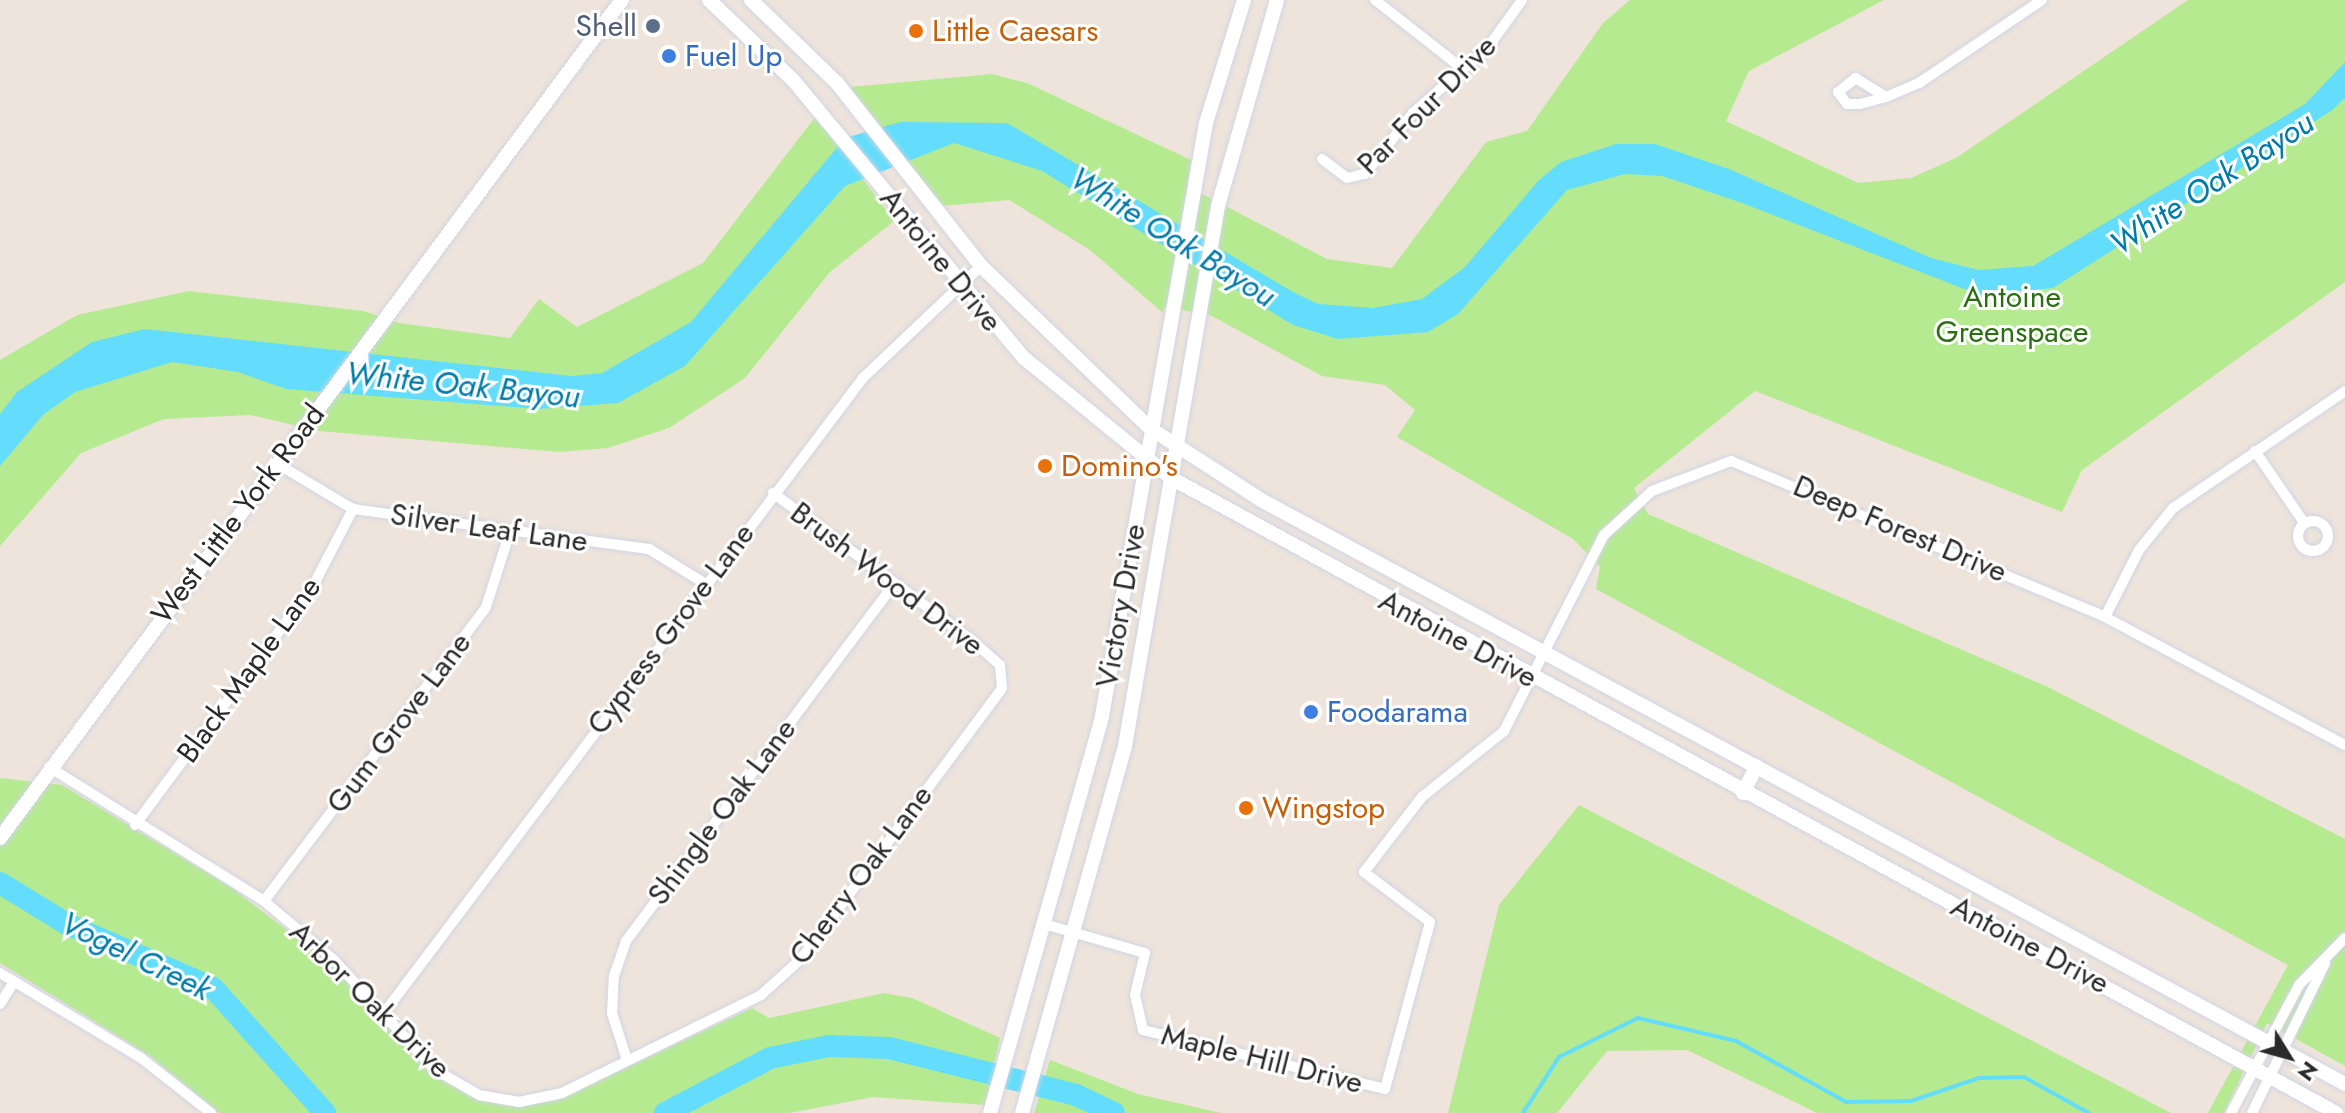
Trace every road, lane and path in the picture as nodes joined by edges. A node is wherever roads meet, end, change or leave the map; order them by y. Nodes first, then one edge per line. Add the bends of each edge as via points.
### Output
1 (622, 0) edge
2 (709, 0) edge
3 (751, 0) edge
4 (1244, 0) edge
5 (1277, 0) edge
6 (1375, 0) edge
7 (1522, 0) edge
8 (2042, 0) edge
9 (1463, 69) junction
10 (1886, 97) dead end
11 (1206, 123) junction
12 (1235, 126) junction
13 (1322, 159) dead end
14 (981, 266) junction
15 (959, 287) junction
16 (2345, 391) edge
17 (1151, 429) junction
18 (1177, 446) junction
19 (2255, 451) junction
20 (1146, 459) junction
21 (276, 463) junction
22 (1171, 478) junction
23 (773, 493) junction
24 (353, 509) junction
25 (2305, 524) dead end
26 (510, 532) junction
27 (1398, 573) junction
28 (704, 583) junction
29 (893, 585) junction
30 (1388, 601) junction
31 (2105, 617) junction
32 (1113, 650) junction
33 (1141, 651) junction
34 (1547, 652) junction
35 (1000, 665) joint
36 (1535, 681) junction
37 (2345, 745) edge
38 (1757, 766) junction
39 (49, 767) junction
40 (1743, 793) junction
41 (135, 825) junction
42 (4, 832) edge
43 (1966, 879) junction
44 (264, 901) junction
45 (1952, 904) junction
46 (1044, 924) junction
47 (1073, 932) junction
48 (2345, 938) edge
49 (2326, 961) junction
50 (2121, 963) junction
51 (0, 973) edge
52 (13, 983) junction
53 (2108, 987) junction
54 (0, 1004) edge
55 (384, 1013) junction
56 (2270, 1043) junction
57 (2286, 1052) junction
58 (627, 1060) junction
59 (2257, 1067) junction
60 (2274, 1076) junction
61 (2345, 1084) edge
62 (1024, 1107) edge
63 (211, 1113) edge
64 (990, 1113) edge
65 (2231, 1113) edge
66 (2252, 1113) edge
67 (2336, 1113) edge

1 - 21 main road, West Little York Road
2 - 15 main road, Antoine Drive via 838,133
3 - 14 main road, Antoine Drive via 864,115
4 - 11 main road, Victory Drive
5 - 12 main road, Victory Drive
6 - 9 street
7 - 9 street, Par Four Drive
8 - 10 street
9 - 13 street, Par Four Drive via 1413,113 1365,174 1347,178
11 - 12 main road
11 - 17 main road, Victory Drive
12 - 18 main road, Victory Drive
14 - 15 street, Cypress Grove Lane
14 - 17 main road, Antoine Drive
15 - 20 main road, Antoine Drive via 1029,363
15 - 23 street, Cypress Grove Lane via 863,378
16 - 19 street
17 - 18 main road, Antoine Drive
17 - 20 main road, Victory Drive
18 - 22 main road, Victory Drive
18 - 27 main road, Antoine Drive
19 - 25 street
19 - 31 street via 2161,519
20 - 22 main road, Antoine Drive
20 - 32 main road, Victory Drive
21 - 24 street, Silver Leaf Lane
21 - 39 main road, West Little York Road
22 - 30 main road, Antoine Drive
22 - 33 main road, Victory Drive
23 - 28 street, Cypress Grove Lane
23 - 29 street, Brush Wood Drive
24 - 26 street, Silver Leaf Lane
24 - 41 street, Black Maple Lane via 314,584
26 - 28 street, Silver Leaf Lane via 649,549
26 - 44 street, Gum Grove Lane via 486,607
27 - 30 main road
27 - 34 main road, Antoine Drive
28 - 55 street, Cypress Grove Lane
29 - 35 street, Brush Wood Drive
29 - 58 street, Shingle Oak Lane via 626,941 612,1013
30 - 36 main road, Antoine Drive
31 - 34 street, Deep Forest Drive via 1731,461 1629,508 1576,578
31 - 37 street, Deep Forest Drive
32 - 33 main road
32 - 46 main road, Victory Drive via 1085,787
33 - 47 main road, Victory Drive via 1120,769
34 - 36 street, Deep Forest Drive
34 - 38 main road, Antoine Drive
35 - 58 street, Cherry Oak Lane via 1002,688 801,959 761,995
36 - 40 main road, Antoine Drive
36 - 47 street, Maple Hill Drive via 1504,731 1422,797 1364,872 1430,922 1385,1089 1143,1030 1135,995 1145,953
38 - 40 main road
38 - 43 main road, Antoine Drive
39 - 41 street, Arbor Oak Drive
39 - 42 main road, West Little York Road
40 - 45 main road, Antoine Drive
41 - 44 street, Arbor Oak Drive
43 - 45 main road
43 - 50 main road, Antoine Drive
44 - 55 street, Arbor Oak Drive
45 - 53 main road, Antoine Drive
46 - 47 street, Maple Hill Drive
46 - 64 main road, Victory Drive
47 - 62 main road, Victory Drive
48 - 49 street
49 - 56 street via 2299,985
49 - 57 street
50 - 53 main road
50 - 56 main road, Antoine Drive
51 - 52 street
52 - 54 street
52 - 63 street via 141,1058
53 - 59 main road, Antoine Drive
55 - 58 street, Arbor Oak Drive via 434,1069 479,1095 519,1102 562,1093
56 - 57 main road, Antoine Drive
56 - 59 street
57 - 60 street
57 - 61 main road, Antoine Drive
59 - 60 main road, Antoine Drive
59 - 65 street
60 - 66 street
60 - 67 main road, Antoine Drive

